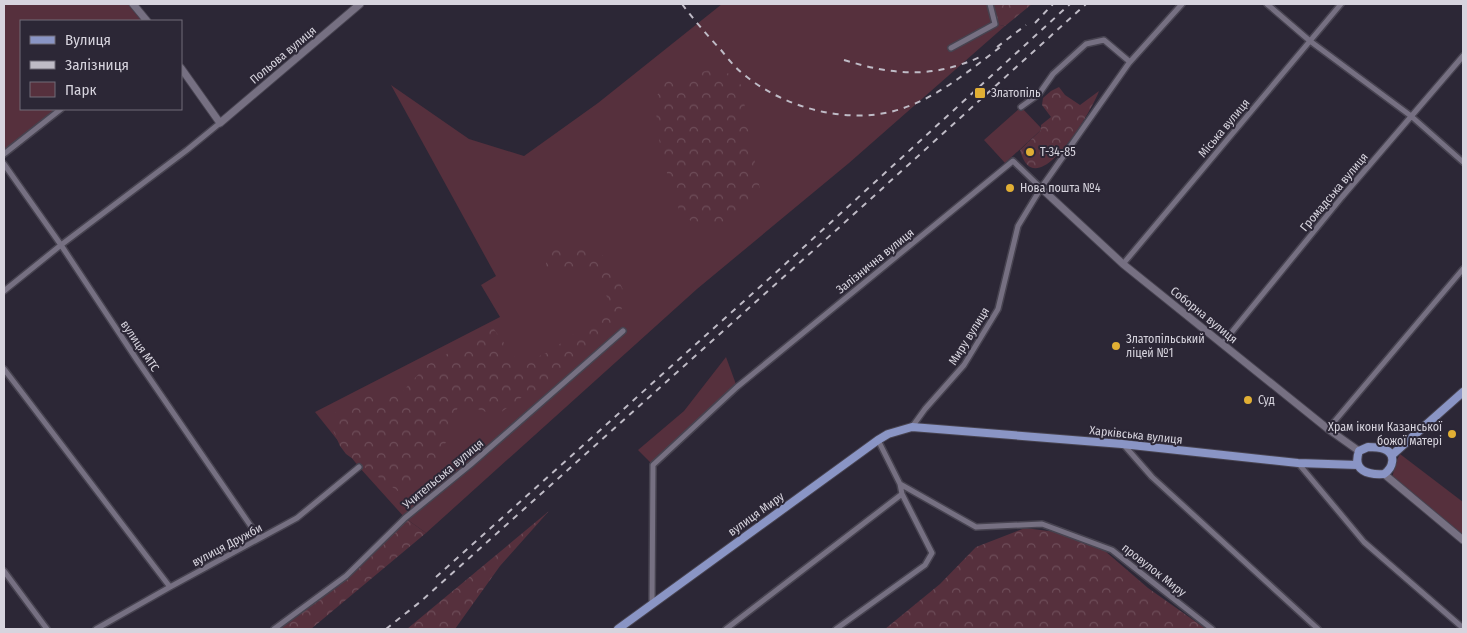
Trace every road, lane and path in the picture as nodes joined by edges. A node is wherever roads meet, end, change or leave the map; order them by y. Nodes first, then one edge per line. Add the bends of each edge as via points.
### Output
1 (133, 4) edge
2 (360, 4) edge
3 (990, 4) edge
4 (1182, 4) edge
5 (1267, 4) edge
6 (1341, 4) edge
7 (146, 20) edge
8 (1310, 41) junction
9 (951, 48) dead end
10 (1463, 56) edge
11 (1130, 62) junction
12 (182, 69) edge
13 (1021, 106) dead end
14 (59, 110) edge
15 (1411, 116) junction
16 (220, 123) junction
17 (4, 154) edge
18 (1463, 162) edge
19 (4, 164) edge
20 (1041, 188) junction
21 (60, 245) junction
22 (1123, 264) junction
23 (1463, 269) edge
24 (4, 291) edge
25 (623, 331) dead end
26 (1222, 344) junction
27 (4, 369) edge
28 (1463, 392) edge
29 (912, 427) junction
30 (1328, 429) junction
31 (878, 440) junction
32 (1122, 444) junction
33 (1359, 451) junction
34 (1392, 455) junction
35 (1298, 463) junction
36 (1358, 465) junction
37 (359, 467) dead end
38 (1384, 474) junction
39 (900, 484) junction
40 (902, 494) junction
41 (259, 538) junction
42 (1463, 540) edge
43 (4, 572) edge
44 (170, 587) junction
45 (652, 604) junction
46 (1463, 628) edge
47 (47, 629) edge
48 (96, 629) edge
49 (274, 629) edge
50 (618, 629) edge
51 (726, 629) edge
52 (836, 629) edge
53 (1212, 629) edge
54 (1318, 629) edge

1 - 7 street
2 - 16 street, Польова вулиця
3 - 9 street via 995,24
4 - 11 street
5 - 8 street
6 - 8 street, Міська вулиця
8 - 15 street
8 - 22 street, Міська вулиця
10 - 15 street, Громадська вулиця
11 - 13 street via 1104,40 1086,44 1053,74 1039,94
11 - 20 street
12 - 16 street
14 - 17 street
15 - 18 street
15 - 26 street, Громадська вулиця
16 - 21 street
19 - 21 street, вулиця МТС
20 - 22 street, Соборна вулиця
20 - 29 street, Миру вулиця via 1018,226 998,309 964,365
20 - 45 street, Залізнична вулиця via 1013,161 737,387 653,465
21 - 24 street
21 - 41 street, вулиця МТС
22 - 26 street, Соборна вулиця
23 - 30 street
25 - 49 street, Учительська вулиця via 405,518 346,576
26 - 30 street, Соборна вулиця
27 - 44 street
28 - 34 main road
29 - 31 main road, вулиця Миру
29 - 32 main road, Харківська вулиця
30 - 33 street, Соборна вулиця
31 - 39 street
31 - 45 main road, вулиця Миру
32 - 35 main road, Харківська вулиця
32 - 54 street via 1152,477
33 - 34 main road via 1379,447
33 - 36 main road
34 - 38 main road via 1393,463
35 - 36 main road, Харківська вулиця
35 - 46 street via 1364,542
36 - 38 main road via 1369,473
37 - 41 street, вулиця Дружби via 297,518
38 - 42 street
39 - 40 street
39 - 53 street, провулок Миру via 976,527 1042,524 1112,550
40 - 51 street
40 - 52 street via 932,553 925,565
41 - 44 street, вулиця Дружби
43 - 47 street
44 - 48 street, вулиця Дружби
45 - 50 main road, вулиця Миру

